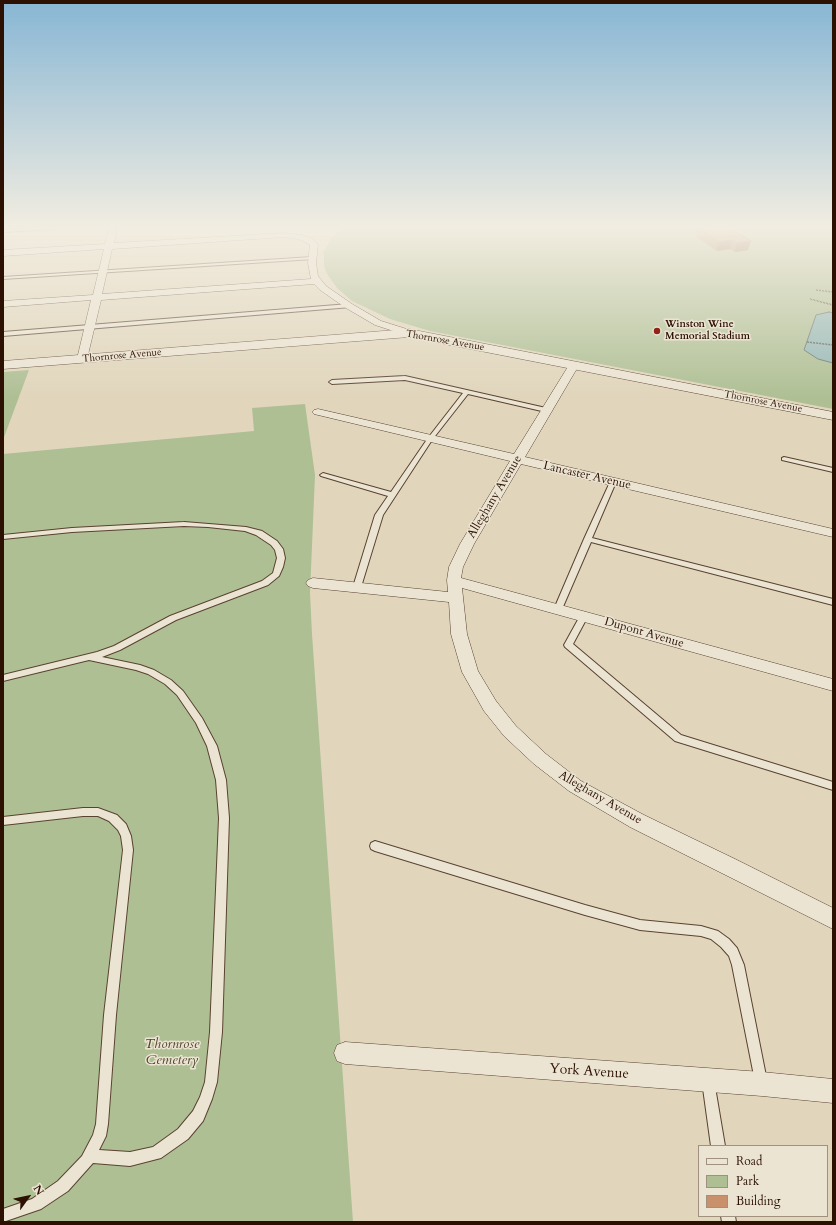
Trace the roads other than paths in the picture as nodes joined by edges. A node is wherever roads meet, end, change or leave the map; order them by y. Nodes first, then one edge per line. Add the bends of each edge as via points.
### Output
1 (100, 285) edge
2 (260, 285) edge
3 (321, 285) edge
4 (97, 297) junction
5 (3, 304) edge
6 (349, 306) junction
7 (89, 327) junction
8 (409, 333) junction
9 (3, 334) edge
10 (82, 359) junction
11 (3, 365) edge
12 (574, 365) junction
13 (332, 382) dead end
14 (467, 392) junction
15 (546, 410) junction
16 (318, 412) dead end
17 (833, 416) edge
18 (430, 439) junction
19 (784, 459) dead end
20 (517, 460) junction
21 (833, 470) edge
22 (323, 475) dead end
23 (613, 482) junction
24 (392, 495) junction
25 (833, 533) edge
26 (3, 536) edge
27 (588, 539) junction
28 (454, 581) junction
29 (313, 583) dead end
30 (357, 587) junction
31 (455, 598) junction
32 (833, 602) edge
33 (558, 609) junction
34 (584, 616) junction
35 (88, 657) junction
36 (3, 678) edge
37 (833, 686) edge
38 (833, 786) edge
39 (3, 821) edge
40 (375, 846) dead end
41 (833, 919) edge
42 (345, 1053) dead end
43 (708, 1081) junction
44 (762, 1084) junction
45 (833, 1091) edge
46 (718, 1145) edge
47 (90, 1156) junction
48 (3, 1216) edge

1 - 4 street
2 - 4 street
3 - 6 street
4 - 5 street
4 - 7 street
6 - 7 lane
6 - 8 street via 382,325
7 - 9 lane
7 - 10 street
8 - 10 street, Thornrose Avenue
8 - 12 street, Thornrose Avenue
10 - 11 street, Thornrose Avenue
12 - 15 street, Alleghany Avenue
12 - 17 street, Thornrose Avenue
13 - 14 lane via 405,378
14 - 15 lane
14 - 18 lane
15 - 20 street, Alleghany Avenue
16 - 18 street, Lancaster Avenue
18 - 20 street, Lancaster Avenue
18 - 24 lane
19 - 21 lane
20 - 23 street, Lancaster Avenue
20 - 28 street, Alleghany Avenue via 467,544 456,567
22 - 24 lane
23 - 25 street, Lancaster Avenue
23 - 27 lane
24 - 30 lane via 379,515
26 - 35 lane via 184,524 224,526 253,531 272,541 279,549 279,567 275,575 265,583 184,613 120,647
27 - 32 lane
27 - 33 lane
28 - 31 street, Alleghany Avenue
28 - 33 street, Dupont Avenue
29 - 30 street
30 - 31 street
31 - 41 street, Alleghany Avenue via 461,646 470,672 502,721 540,759 575,786 637,821
33 - 34 street, Dupont Avenue
34 - 37 street, Dupont Avenue
34 - 38 lane via 568,645 678,738
35 - 36 lane
35 - 47 lane via 144,669 176,688 199,721 212,746 221,780 224,812 216,1032 211,1082 206,1099 198,1116 183,1134 156,1153 130,1159
39 - 47 lane via 98,812 117,821 126,836 128,850 110,1015 102,1124
40 - 44 lane via 640,925 701,931 714,935 733,952 738,965
42 - 43 street, York Avenue
43 - 44 street, York Avenue
43 - 46 lane
44 - 45 street, York Avenue
47 - 48 lane via 77,1172 53,1193 25,1209

